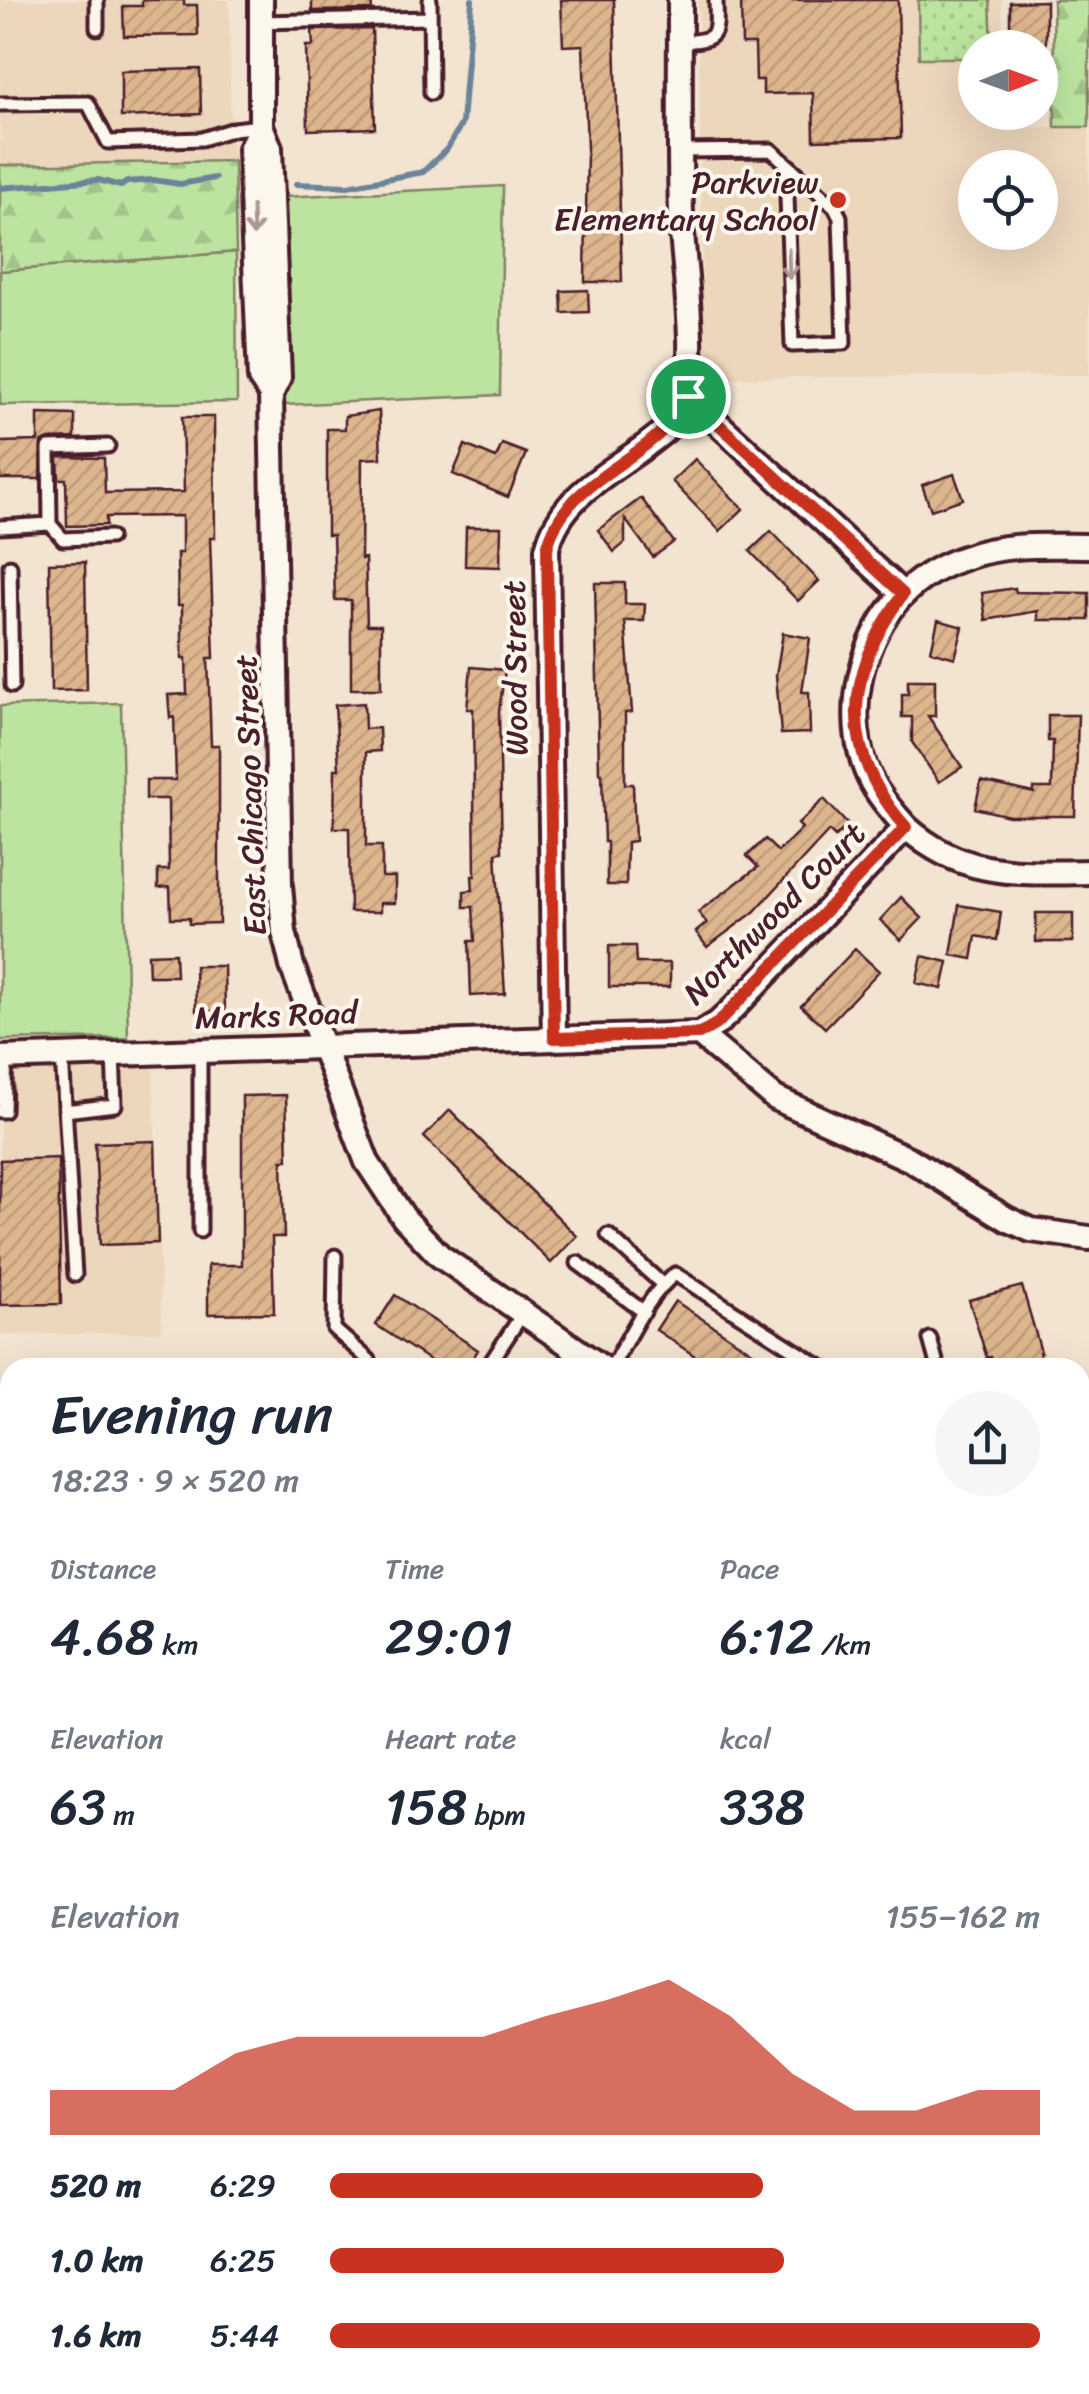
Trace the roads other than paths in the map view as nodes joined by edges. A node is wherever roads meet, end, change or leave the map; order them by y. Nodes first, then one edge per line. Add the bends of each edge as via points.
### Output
1 (97, 0) edge
2 (430, 0) edge
3 (680, 0) edge
4 (716, 0) edge
5 (262, 11) edge
6 (430, 18) junction
7 (97, 28) dead end
8 (680, 42) junction
9 (430, 93) dead end
10 (0, 104) edge
11 (261, 126) junction
12 (680, 151) junction
13 (786, 166) junction
14 (688, 396) junction
15 (108, 446) dead end
16 (50, 524) junction
17 (0, 527) edge
18 (110, 537) dead end
19 (1089, 546) edge
20 (10, 566) dead end
21 (903, 594) junction
22 (6, 629) edge
23 (12, 686) dead end
24 (906, 827) junction
25 (1089, 872) edge
26 (699, 1034) junction
27 (554, 1038) junction
28 (324, 1046) junction
29 (200, 1050) junction
30 (112, 1053) junction
31 (62, 1055) junction
32 (3, 1058) edge
33 (0, 1111) edge
34 (66, 1111) junction
35 (200, 1231) dead end
36 (608, 1236) dead end
37 (1089, 1238) edge
38 (335, 1256) dead end
39 (578, 1263) dead end
40 (76, 1275) dead end
41 (662, 1284) junction
42 (644, 1312) junction
43 (523, 1313) junction
44 (930, 1339) dead end
45 (366, 1358) edge
46 (493, 1358) edge
47 (588, 1358) edge
48 (617, 1358) edge
49 (807, 1358) edge
50 (935, 1358) edge

1 - 7 lane
2 - 6 lane
3 - 8 street
4 - 8 lane via 713,37
5 - 6 lane
5 - 11 street, East Chicago Street
6 - 9 lane
8 - 12 street
10 - 11 lane via 88,103 108,142 202,139
11 - 28 street, East Chicago Street via 270,148 279,378 271,394 284,932
12 - 13 lane via 770,150
12 - 14 street
13 -> 13 lane via 792,345 844,343 840,217
14 - 21 street
14 - 27 street, Wood Street via 660,435 569,502 547,549
15 - 16 lane via 49,448
16 - 17 lane
16 - 18 lane via 63,538
19 - 21 street via 989,550 942,567
20 - 22 lane
21 - 24 street, Northwood Court via 870,648 857,708 868,774
22 - 23 lane
24 - 25 street via 944,855 986,870
24 - 26 street, Northwood Court via 734,1008
26 - 27 street, Northwood Court
26 - 37 street via 775,1098 911,1160 1007,1219 1032,1230
27 - 28 street, Marks Road
28 - 29 street, Marks Road
28 - 43 street, East Chicago Street via 367,1162 404,1218 440,1256
29 - 30 street, Marks Road
29 - 35 lane
30 - 31 street, Marks Road
30 - 34 lane via 115,1106
31 - 32 street, Marks Road
31 - 34 lane
32 - 33 lane
34 - 40 lane
36 - 41 lane
38 - 45 lane via 334,1328
39 - 42 lane
41 - 42 lane
41 - 49 lane via 674,1274
42 - 48 lane
43 - 46 lane
43 - 47 street, East Chicago Street
44 - 50 lane

